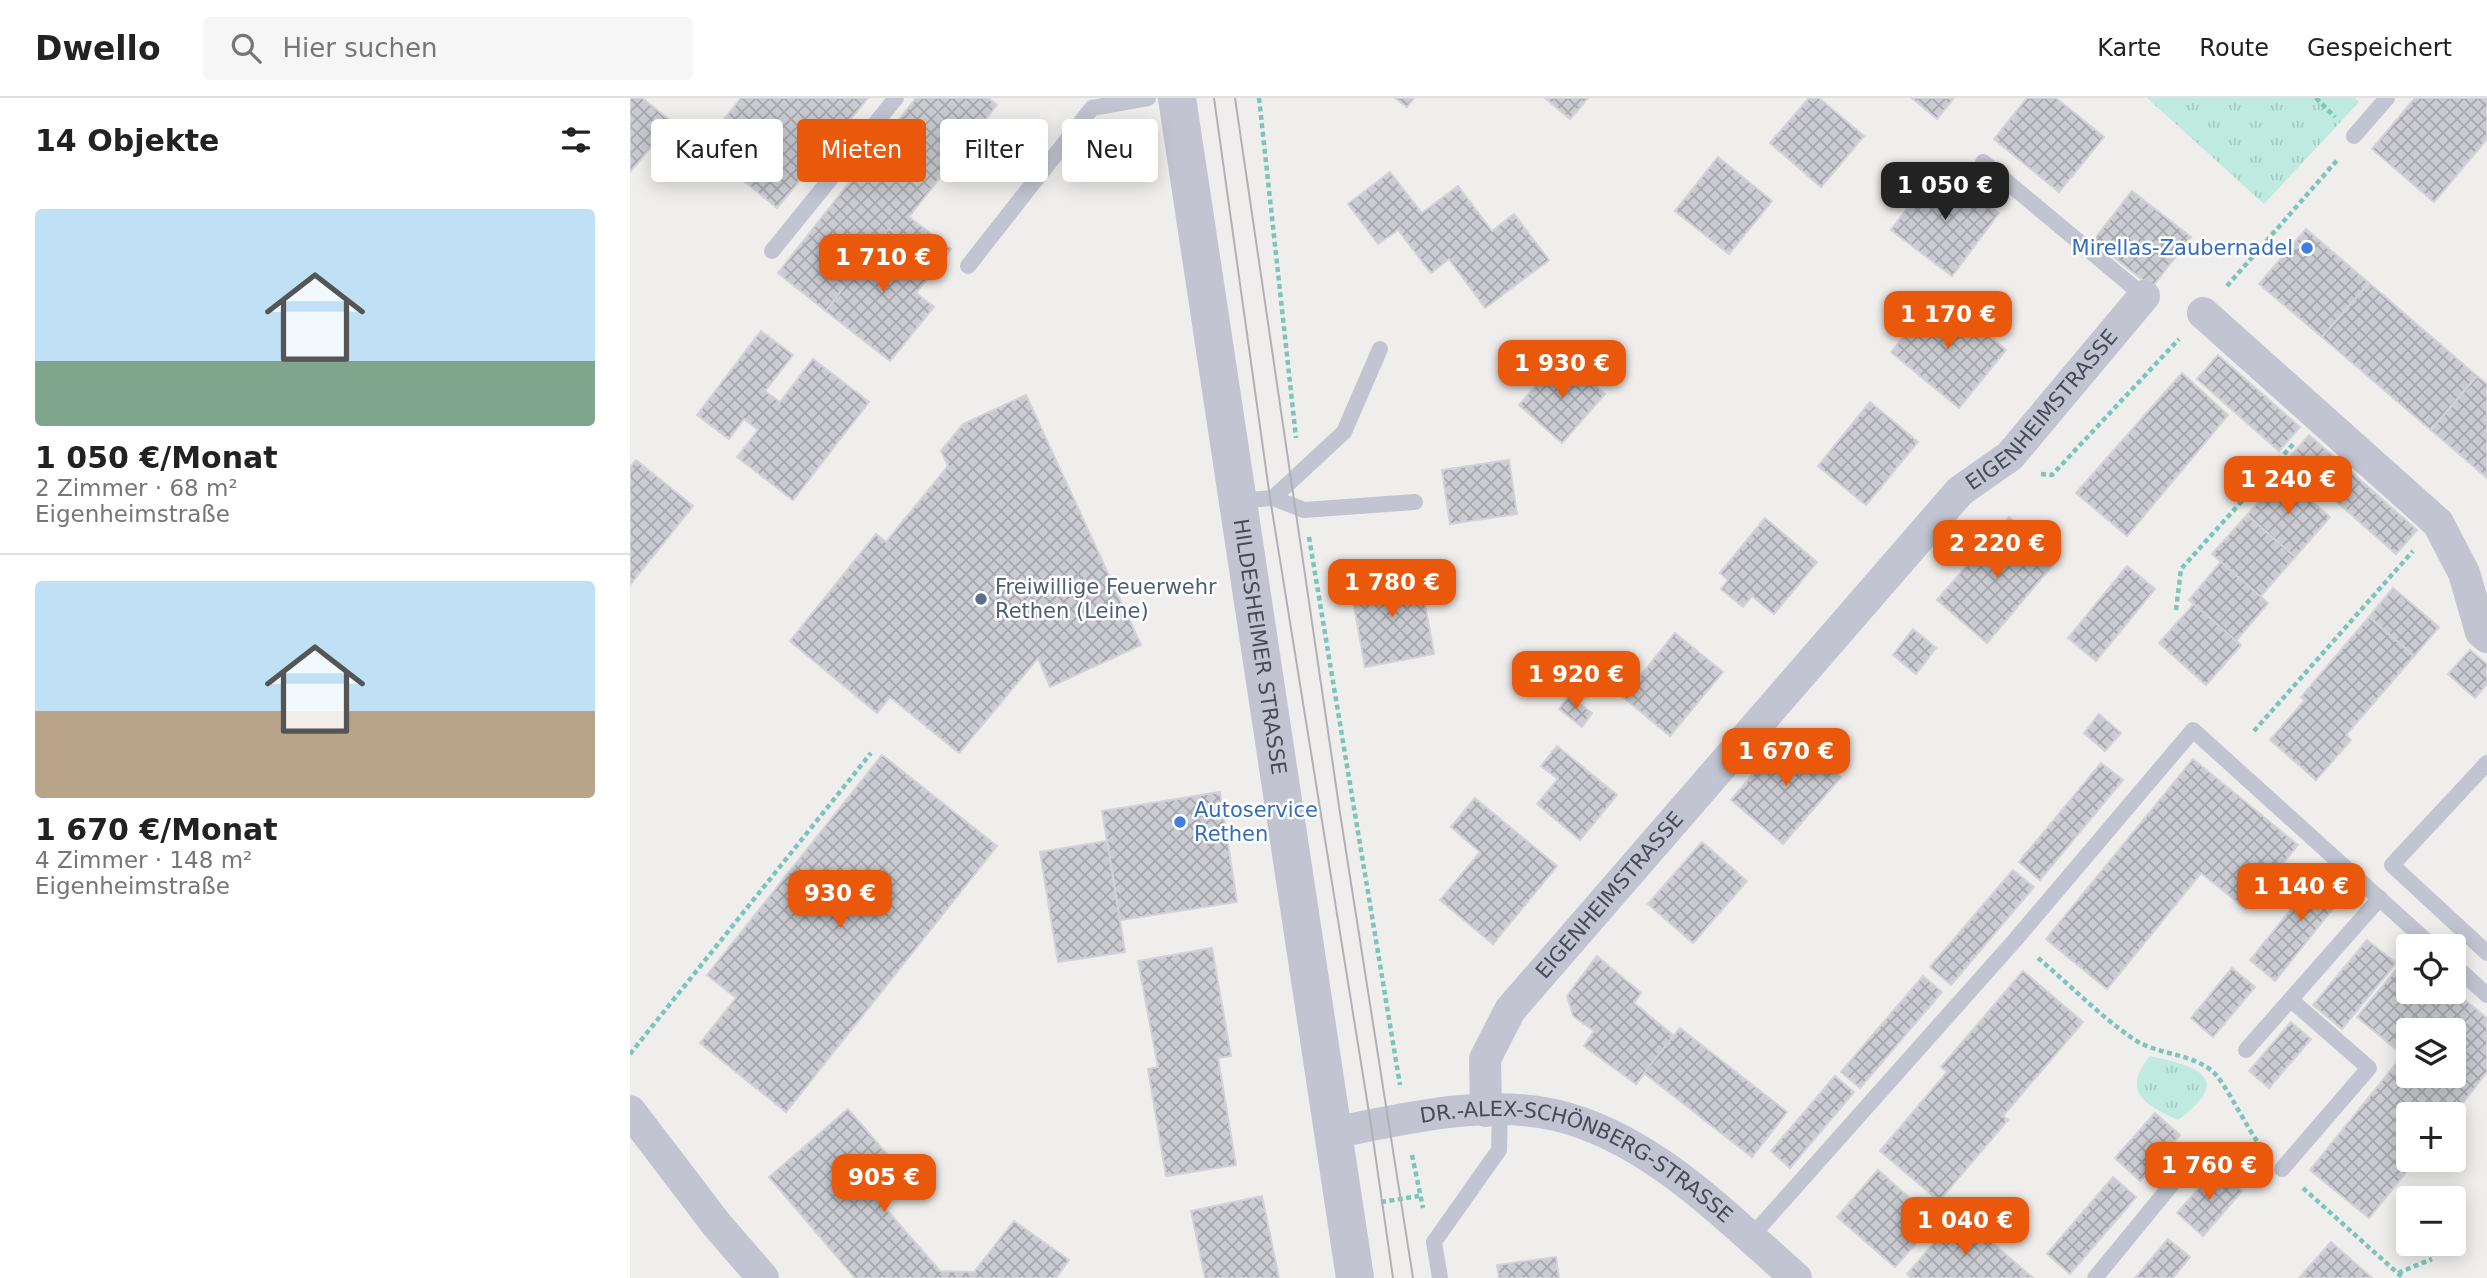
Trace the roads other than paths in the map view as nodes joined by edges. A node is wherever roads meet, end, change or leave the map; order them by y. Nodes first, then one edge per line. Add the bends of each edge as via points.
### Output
1 (896, 98) edge
2 (1148, 98) edge
3 (1177, 98) edge
4 (2387, 98) edge
5 (2354, 136) road end
6 (1983, 162) dead end
7 (772, 251) dead end
8 (968, 266) dead end
9 (2144, 296) joint
10 (2203, 313) road end
11 (1380, 349) dead end
12 (1256, 499) junction
13 (1415, 502) dead end
14 (2487, 637) edge
15 (2487, 763) edge
16 (2380, 898) junction
17 (2419, 934) edge
18 (2487, 953) edge
19 (2466, 976) edge
20 (2487, 995) edge
21 (2291, 1000) junction
22 (2246, 1050) dead end
23 (1493, 1110) junction
24 (630, 1111) edge
25 (1333, 1133) junction
26 (2195, 1156) dead end
27 (2282, 1169) road end
28 (1750, 1238) junction
29 (763, 1278) edge
30 (1355, 1278) edge
31 (1440, 1278) edge
32 (1796, 1278) edge
33 (2095, 1278) edge

1 - 7 lane
2 - 8 lane via 1092,108
3 - 12 street, HILDESHEIMER STRASSE
4 - 5 lane
6 - 9 lane
9 - 23 street, EIGENHEIMSTRASSE via 2010,456 1960,491 1510,1010 1485,1059
10 - 14 street via 2438,523 2454,548 2481,632
11 - 12 lane via 1344,432 1300,475
12 - 13 lane via 1304,509
12 - 25 street, HILDESHEIMER STRASSE
15 - 18 lane via 2392,865
16 - 17 lane
16 - 21 lane
16 - 28 lane via 2193,730 2016,939
19 - 20 lane
21 - 22 lane
21 - 27 lane via 2370,1068
23 - 25 street, DR.-ALEX-SCHÖNBERG-STRASSE via 1405,1119
23 - 28 street, DR.-ALEX-SCHÖNBERG-STRASSE via 1555,1115 1622,1139
23 - 31 lane via 1499,1150 1434,1242
24 - 29 street
25 - 30 street, HILDESHEIMER STRASSE
26 - 33 lane
28 - 32 street, DR.-ALEX-SCHÖNBERG-STRASSE

